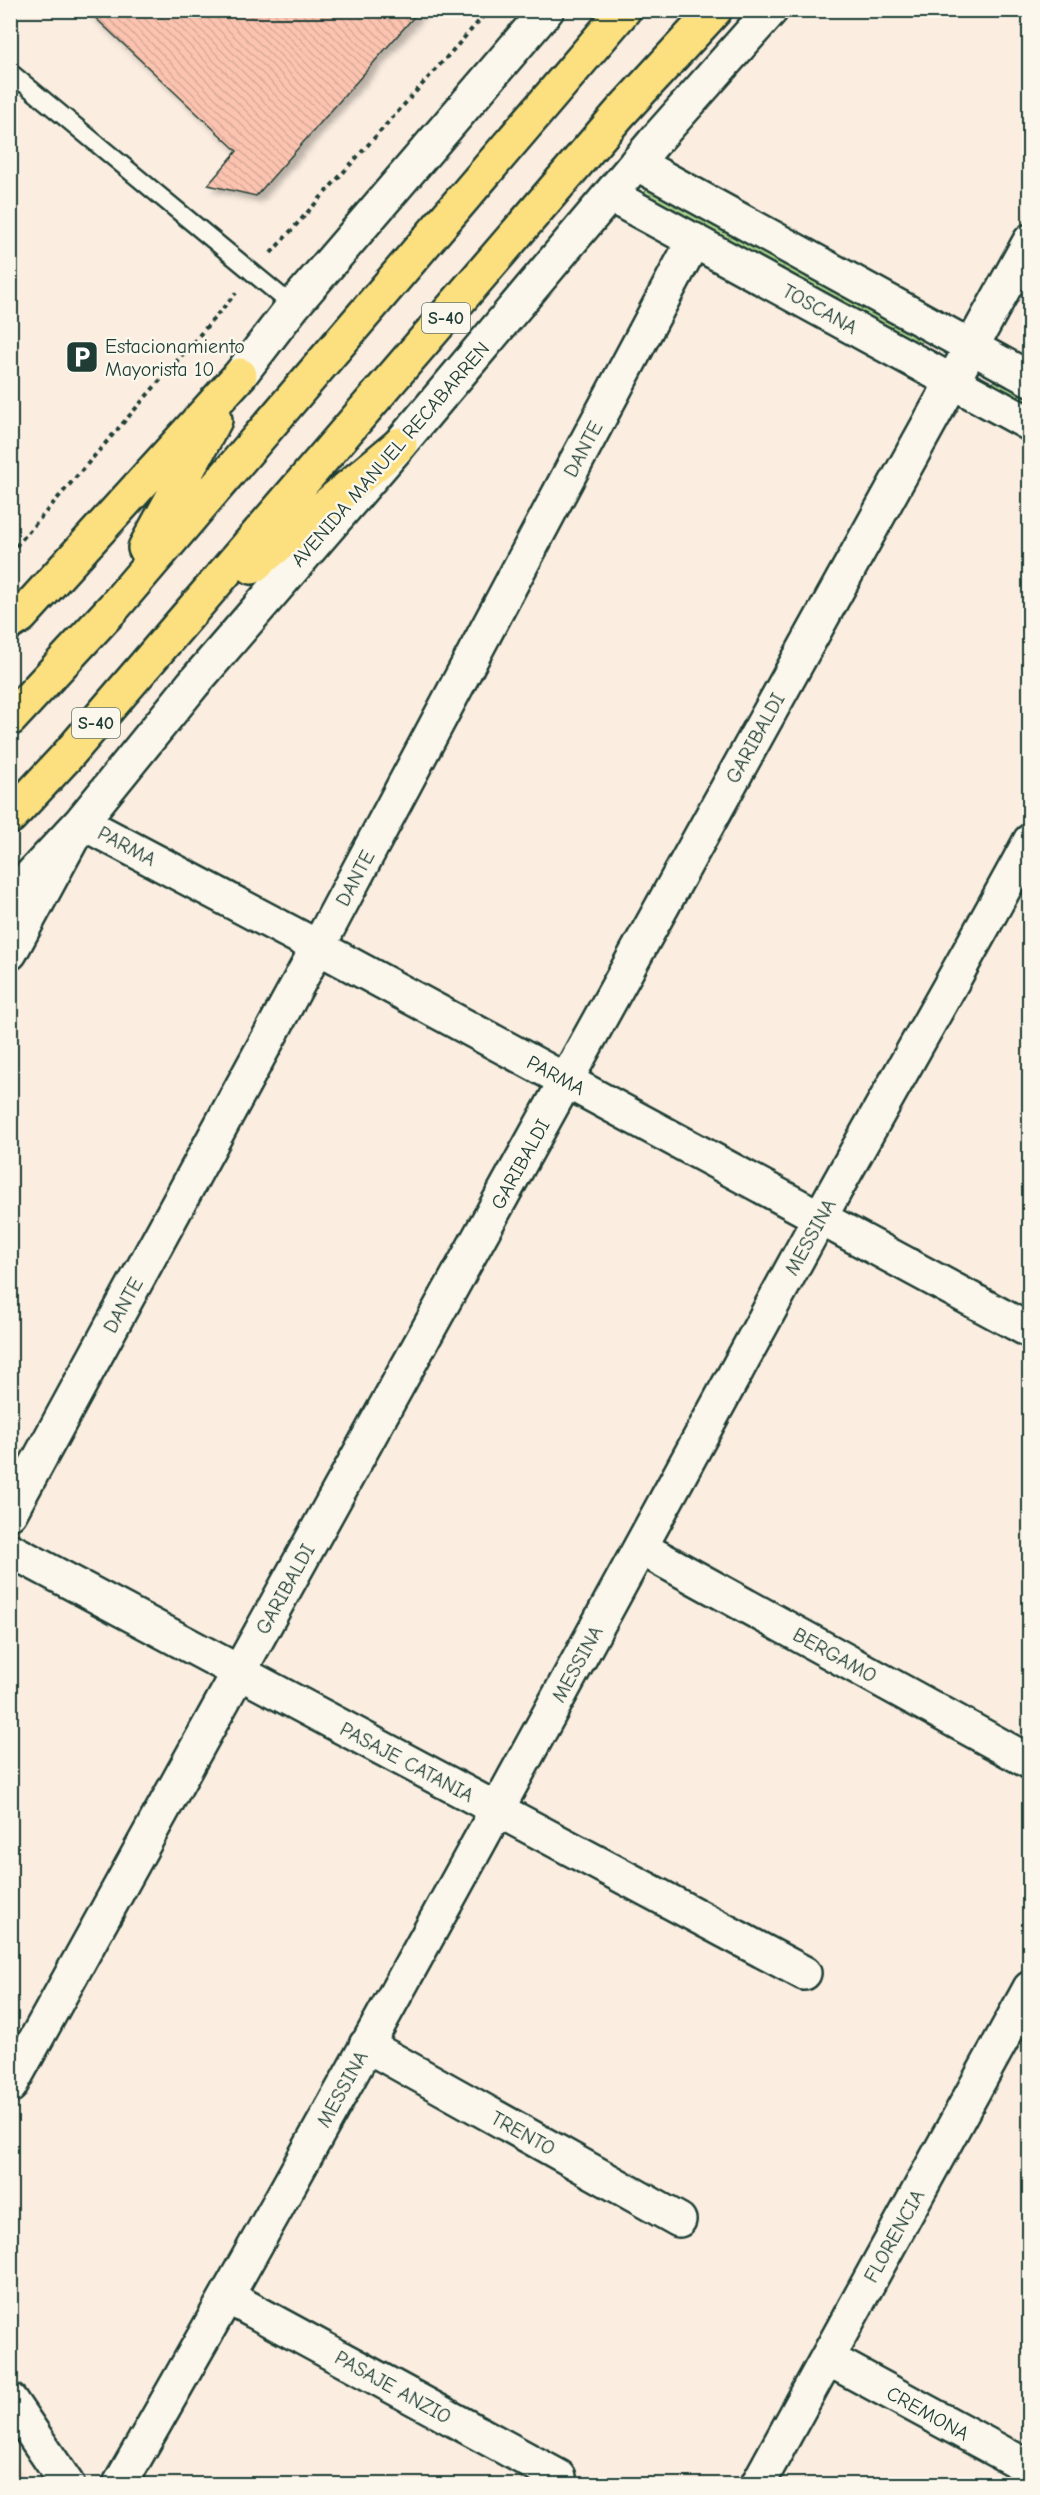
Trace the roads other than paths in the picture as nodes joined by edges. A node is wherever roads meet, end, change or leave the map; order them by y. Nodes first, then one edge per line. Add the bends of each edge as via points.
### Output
1 (548, 10) edge
2 (624, 10) edge
3 (715, 10) edge
4 (771, 10) edge
5 (10, 72) edge
6 (636, 164) junction
7 (610, 195) junction
8 (693, 240) junction
9 (1029, 241) edge
10 (293, 306) junction
11 (971, 347) junction
12 (240, 375) junction
13 (1029, 379) edge
14 (952, 381) junction
15 (1029, 424) edge
16 (400, 444) junction
17 (113, 608) junction
18 (10, 623) edge
19 (179, 627) junction
20 (10, 719) edge
21 (10, 818) edge
22 (81, 822) junction
23 (1029, 841) edge
24 (1020, 882) edge
25 (10, 898) edge
26 (318, 947) junction
27 (10, 953) edge
28 (566, 1080) junction
29 (820, 1218) junction
30 (1029, 1331) edge
31 (10, 1513) edge
32 (641, 1548) junction
33 (10, 1551) edge
34 (239, 1674) junction
35 (1029, 1762) edge
36 (496, 1809) junction
37 (804, 1973) dead end
38 (1029, 1988) edge
39 (366, 2045) junction
40 (10, 2086) edge
41 (679, 2220) dead end
42 (228, 2297) junction
43 (827, 2358) junction
44 (10, 2400) edge
45 (1029, 2468) edge
46 (559, 2477) dead end
47 (67, 2484) edge
48 (120, 2484) edge
49 (758, 2484) edge

1 - 10 street
2 - 17 main road
3 - 19 main road, S-40 via 620,113
4 - 6 street, AVENIDA MANUEL RECABARREN
5 - 10 lane
6 - 7 street, AVENIDA MANUEL RECABARREN
6 - 11 street, TOSCANA
7 - 8 street, TOSCANA
7 - 16 street, AVENIDA MANUEL RECABARREN
8 - 14 street, TOSCANA
8 - 26 street, DANTE
9 - 11 street, GARIBALDI
10 - 12 street
11 - 13 street, TOSCANA
11 - 14 street, GARIBALDI
12 - 17 main road
12 - 18 main road via 21,616
14 - 15 street, TOSCANA
14 - 28 street, GARIBALDI
16 - 19 main road
16 - 22 street, AVENIDA MANUEL RECABARREN via 193,684
17 - 20 main road
19 - 21 main road, S-40
22 - 25 street, AVENIDA MANUEL RECABARREN
22 - 26 street, PARMA
22 - 27 street
23 - 24 street, MESSINA
24 - 29 street, MESSINA
26 - 28 street, PARMA
26 - 31 street, DANTE
28 - 29 street, PARMA
28 - 34 street, GARIBALDI
29 - 30 street, PARMA
29 - 32 street, MESSINA
32 - 35 street, BERGAMO
32 - 36 street, MESSINA
33 - 34 street, PASAJE CATANIA
34 - 36 street, PASAJE CATANIA
34 - 40 street, GARIBALDI
36 - 37 street, PASAJE CATANIA
36 - 39 street, MESSINA
38 - 43 street, FLORENCIA
39 - 41 street, TRENTO
39 - 42 street, MESSINA
42 - 46 street, PASAJE ANZIO
42 - 48 street, MESSINA
43 - 45 street, CREMONA
43 - 49 street, FLORENCIA
44 - 47 street

